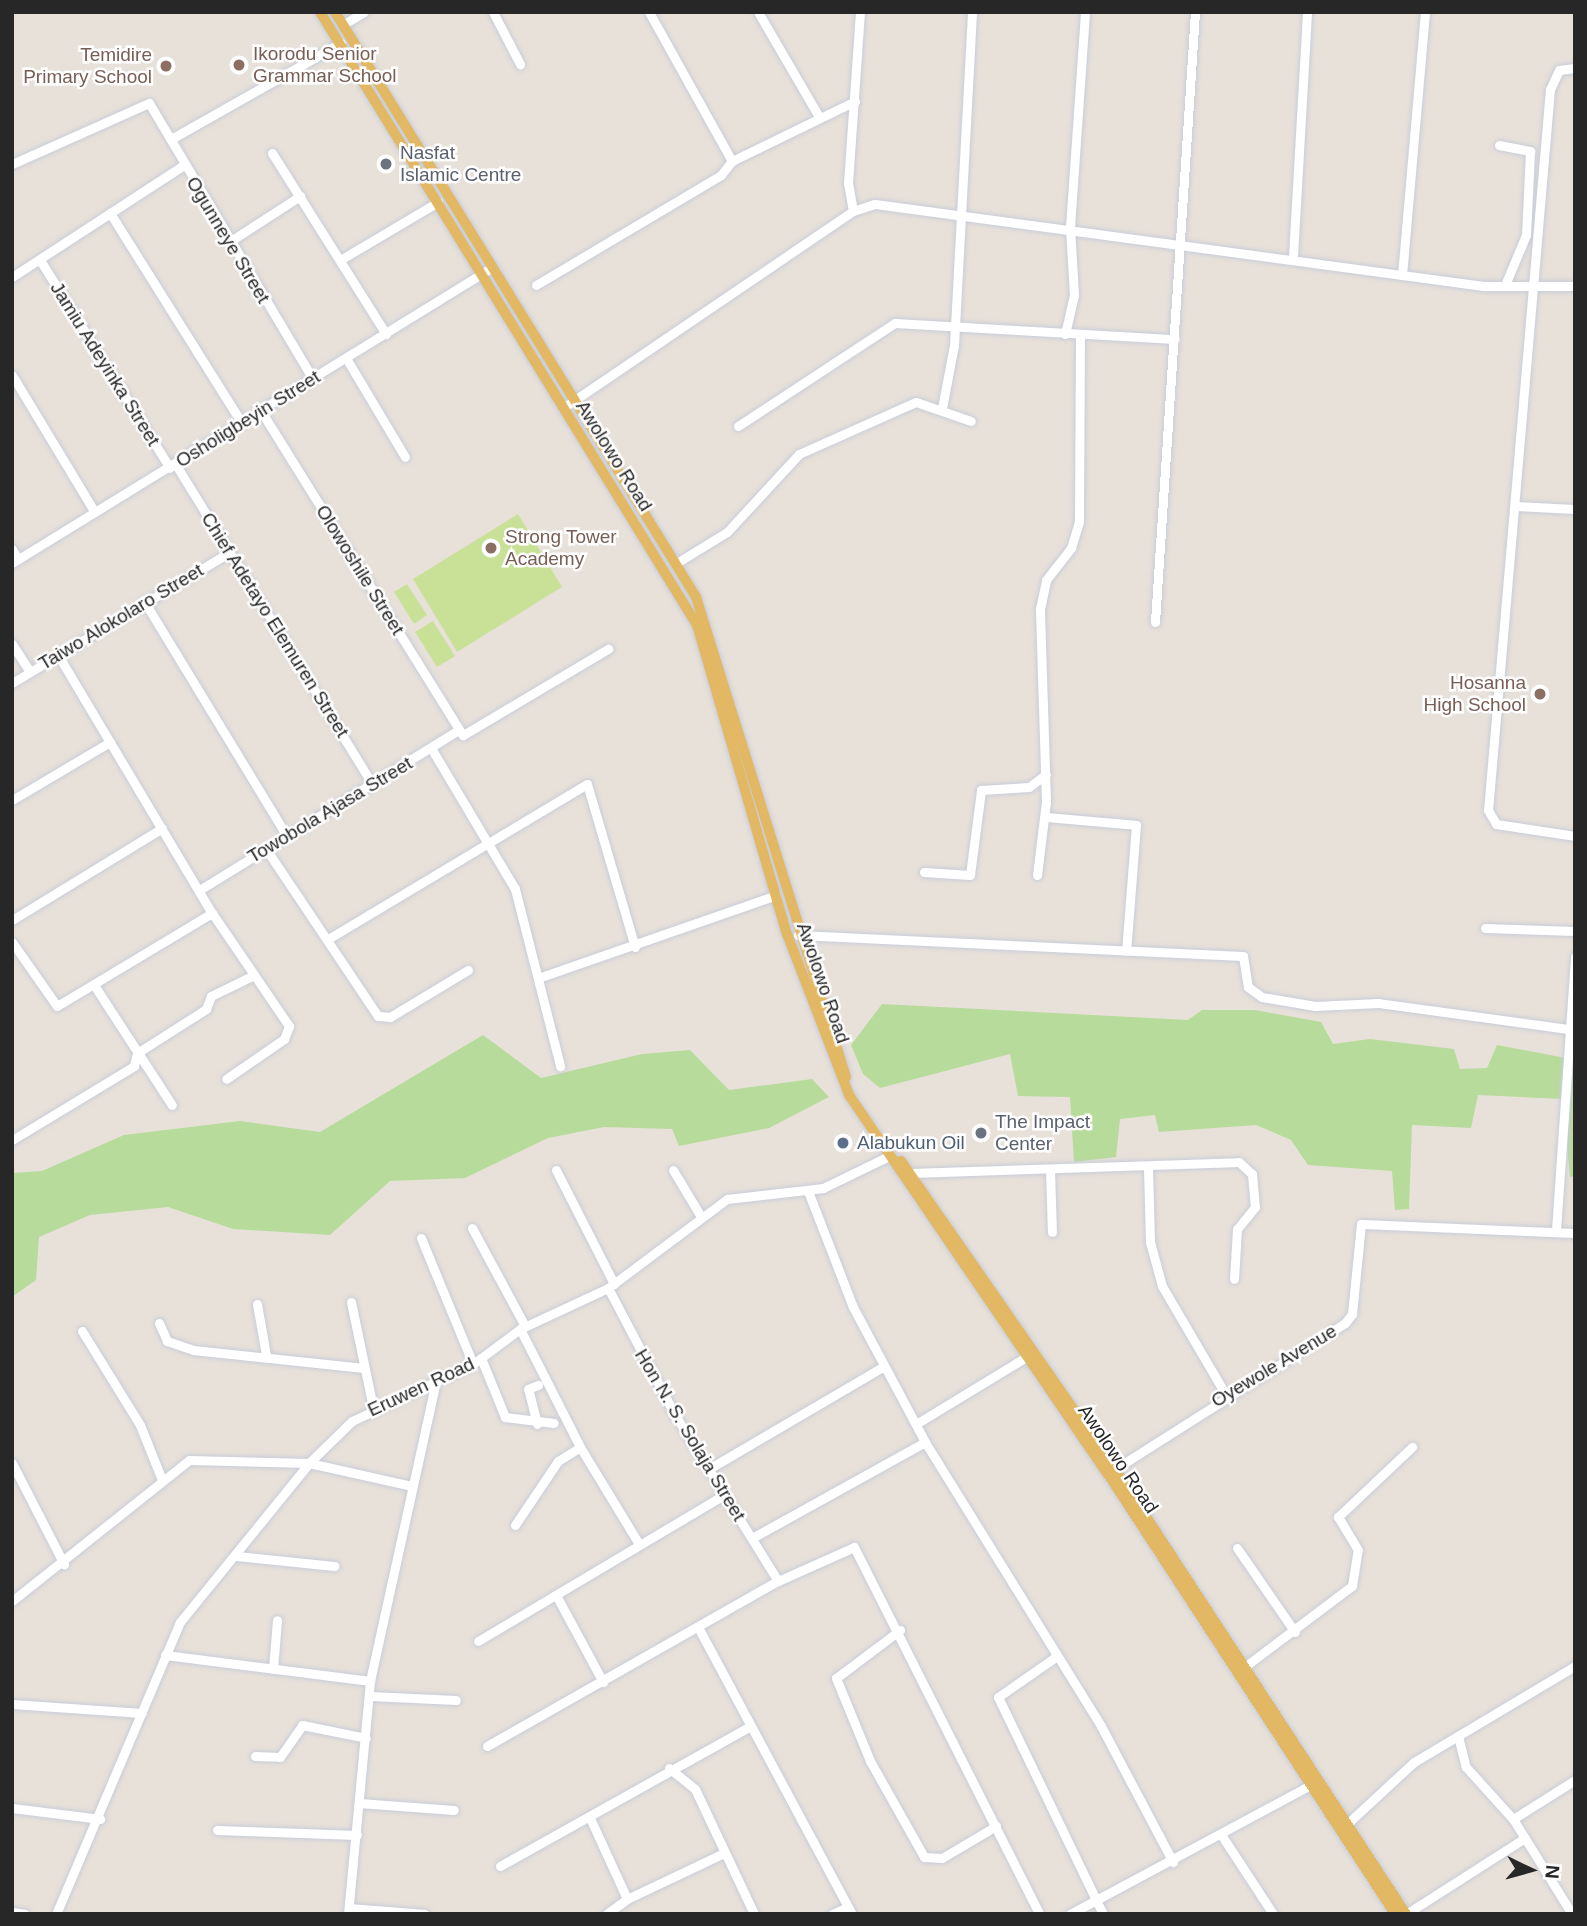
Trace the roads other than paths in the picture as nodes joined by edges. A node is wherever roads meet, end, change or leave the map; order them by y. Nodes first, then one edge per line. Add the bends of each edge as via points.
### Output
1 (320, 12) edge
2 (335, 12) edge
3 (364, 12) edge
4 (493, 12) edge
5 (649, 12) edge
6 (758, 12) edge
7 (860, 12) edge
8 (972, 12) edge
9 (1085, 12) edge
10 (1195, 12) edge
11 (1307, 12) edge
12 (1425, 12) edge
13 (344, 24) junction
14 (341, 43) junction
15 (520, 64) dead end
16 (1575, 68) edge
17 (855, 101) junction
18 (818, 117) junction
19 (171, 139) junction
20 (1499, 145) dead end
21 (272, 153) dead end
22 (732, 161) junction
23 (12, 164) edge
24 (182, 166) junction
25 (300, 196) junction
26 (438, 202) junction
27 (853, 211) junction
28 (110, 213) junction
29 (958, 217) junction
30 (1070, 227) junction
31 (229, 242) junction
32 (1182, 243) junction
33 (1293, 256) junction
34 (40, 260) junction
35 (340, 260) junction
36 (487, 271) junction
37 (1402, 275) junction
38 (12, 277) edge
39 (1534, 284) junction
40 (536, 285) dead end
41 (1506, 285) junction
42 (1575, 286) edge
43 (954, 325) junction
44 (386, 334) junction
45 (1065, 334) junction
46 (1080, 335) junction
47 (1175, 339) junction
48 (346, 358) junction
49 (12, 375) edge
50 (312, 378) junction
51 (567, 405) junction
52 (942, 408) junction
53 (261, 411) junction
54 (971, 421) dead end
55 (241, 422) junction
56 (738, 426) dead end
57 (405, 457) dead end
58 (173, 466) junction
59 (1515, 506) junction
60 (1575, 509) edge
61 (94, 511) junction
62 (12, 549) edge
63 (230, 552) junction
64 (15, 561) edge
65 (676, 564) junction
66 (144, 601) junction
67 (1155, 622) dead end
68 (12, 644) edge
69 (608, 649) dead end
70 (58, 655) junction
71 (30, 672) junction
72 (12, 683) edge
73 (458, 730) junction
74 (110, 742) junction
75 (431, 748) junction
76 (1046, 774) junction
77 (373, 785) junction
78 (12, 800) edge
79 (1045, 817) junction
80 (162, 828) junction
81 (287, 836) junction
82 (1575, 836) edge
83 (490, 837) junction
84 (266, 849) junction
85 (924, 872) dead end
86 (1037, 875) dead end
87 (201, 888) junction
88 (776, 895) junction
89 (212, 913) junction
90 (12, 920) edge
91 (1485, 928) dead end
92 (1575, 931) edge
93 (798, 934) junction
94 (328, 939) junction
95 (12, 942) edge
96 (635, 947) junction
97 (1126, 951) junction
98 (1575, 957) edge
99 (468, 970) dead end
100 (252, 976) junction
101 (538, 978) junction
102 (94, 985) junction
103 (1569, 1029) junction
104 (137, 1053) junction
105 (560, 1066) dead end
106 (226, 1079) dead end
107 (844, 1081) junction
108 (851, 1093) junction
109 (172, 1105) dead end
110 (12, 1140) edge
111 (889, 1156) junction
112 (1148, 1169) junction
113 (556, 1170) dead end
114 (673, 1170) dead end
115 (1050, 1170) junction
116 (911, 1173) junction
117 (808, 1191) junction
118 (700, 1215) junction
119 (472, 1228) dead end
120 (1556, 1230) junction
121 (1052, 1232) dead end
122 (1575, 1233) edge
123 (421, 1238) dead end
124 (1234, 1279) dead end
125 (611, 1286) junction
126 (351, 1302) dead end
127 (257, 1304) dead end
128 (159, 1323) dead end
129 (522, 1328) junction
130 (82, 1331) dead end
131 (265, 1355) junction
132 (1028, 1356) junction
133 (477, 1362) junction
134 (884, 1366) junction
135 (364, 1368) junction
136 (436, 1381) junction
137 (538, 1385) dead end
138 (1226, 1395) junction
139 (373, 1407) junction
140 (554, 1423) dead end
141 (537, 1424) junction
142 (916, 1424) junction
143 (925, 1442) junction
144 (580, 1447) junction
145 (1412, 1447) dead end
146 (12, 1463) edge
147 (309, 1463) junction
148 (712, 1467) junction
149 (1115, 1469) junction
150 (162, 1480) junction
151 (412, 1486) junction
152 (726, 1494) junction
153 (514, 1525) dead end
154 (752, 1538) junction
155 (639, 1544) junction
156 (1237, 1548) dead end
157 (236, 1556) junction
158 (64, 1564) junction
159 (334, 1566) dead end
160 (778, 1581) junction
161 (556, 1595) junction
162 (12, 1601) edge
163 (277, 1620) dead end
164 (699, 1629) junction
165 (900, 1630) junction
166 (1295, 1632) junction
167 (478, 1641) dead end
168 (165, 1655) junction
169 (1056, 1656) junction
170 (1575, 1666) edge
171 (1243, 1668) junction
172 (273, 1669) junction
173 (370, 1681) junction
174 (603, 1682) junction
175 (370, 1696) junction
176 (456, 1700) dead end
177 (12, 1704) edge
178 (142, 1713) junction
179 (749, 1727) junction
180 (1458, 1736) junction
181 (366, 1738) junction
182 (487, 1746) dead end
183 (255, 1756) dead end
184 (688, 1758) junction
185 (669, 1768) junction
186 (1575, 1780) edge
187 (690, 1782) junction
188 (1313, 1784) junction
189 (359, 1803) junction
190 (12, 1808) edge
191 (454, 1810) dead end
192 (590, 1818) junction
193 (100, 1819) junction
194 (1513, 1819) junction
195 (1347, 1824) junction
196 (996, 1826) junction
197 (217, 1830) dead end
198 (357, 1835) junction
199 (1222, 1836) junction
200 (1525, 1838) junction
201 (724, 1853) junction
202 (1172, 1862) junction
203 (500, 1866) dead end
204 (627, 1899) junction
205 (1098, 1900) junction
206 (850, 1910) edge
207 (348, 1911) edge
208 (12, 1912) edge
209 (25, 1914) edge
210 (55, 1914) edge
211 (425, 1914) edge
212 (606, 1914) edge
213 (754, 1914) edge
214 (832, 1914) edge
215 (1039, 1914) edge
216 (1070, 1914) edge
217 (1103, 1914) edge
218 (1273, 1914) edge
219 (1395, 1914) edge
220 (1406, 1914) edge
221 (1572, 1914) edge

1 - 14 main road, Awolowo Road
2 - 13 main road, Awolowo Road
3 - 13 street
4 - 15 street
5 - 22 street
6 - 18 street
7 - 17 street
8 - 29 street
9 - 30 street
10 - 32 street
11 - 33 street
12 - 37 street
13 - 36 main road, Awolowo Road
14 - 19 street
14 - 26 main road, Awolowo Road
16 - 39 street via 1559,70 1550,89
17 - 18 street
17 - 27 street via 848,183
18 - 22 street
19 - 23 street, Ogunneye Street via 146,102
19 - 24 street, Ogunneye Street
20 - 41 street via 1531,151 1526,235
21 - 25 street
22 - 40 street via 721,175
24 - 28 street
24 - 31 street, Ogunneye Street
25 - 31 street
25 - 35 street
26 - 35 street
26 - 36 main road, Awolowo Road
27 - 29 street via 875,204
27 - 51 street
28 - 34 street
28 - 55 street
29 - 30 street
29 - 43 street
30 - 32 street
30 - 45 street via 1074,295
31 - 50 street, Ogunneye Street
32 - 33 street
32 - 47 street
33 - 37 street
34 - 38 street
34 - 58 street, Jamiu Adeyinka Street
35 - 44 street
36 - 44 street, Osholigbeyin Street
36 - 51 main road, Awolowo Road
37 - 41 street
39 - 41 street
39 - 42 street
39 - 59 street
43 - 45 street
43 - 52 street
43 - 56 street via 883,328
44 - 48 street, Osholigbeyin Street
45 - 46 street
46 - 47 street
46 - 76 street via 1079,522 1071,548 1046,580 1040,609
47 - 67 street
48 - 50 street, Osholigbeyin Street
48 - 57 street
49 - 61 street
50 - 53 street, Osholigbeyin Street
51 - 65 main road, Awolowo Road
51 - 88 main road, Awolowo Road via 697,625
52 - 54 street
52 - 65 street via 916,402 799,454 727,532
53 - 55 street, Osholigbeyin Street
53 - 73 street, Olowoshile Street
55 - 58 street, Osholigbeyin Street
58 - 61 street, Osholigbeyin Street
58 - 63 street, Chief Adetayo Elemuren Street
59 - 60 street
59 - 82 street via 1488,810 1496,824
61 - 64 street, Osholigbeyin Street
62 - 64 street
63 - 66 street, Taiwo Alokolaro Street
63 - 77 street, Chief Adetayo Elemuren Street
65 - 93 main road, Awolowo Road via 707,620
66 - 70 street, Taiwo Alokolaro Street
66 - 81 street
68 - 71 street
69 - 73 street via 469,736
70 - 71 street, Taiwo Alokolaro Street
70 - 74 street
71 - 72 street, Taiwo Alokolaro Street
73 - 75 street, Towobola Ajasa Street
74 - 78 street
74 - 80 street
75 - 77 street, Towobola Ajasa Street
75 - 83 street
76 - 79 street
76 - 85 street via 1029,787 981,790 970,874
77 - 81 street, Towobola Ajasa Street
79 - 86 street
79 - 97 street via 1136,825
80 - 87 street
80 - 90 street
81 - 84 street, Towobola Ajasa Street
83 - 94 street
83 - 96 street via 587,784
83 - 101 street via 516,890
84 - 87 street, Towobola Ajasa Street
84 - 94 street
87 - 89 street
88 - 96 street
88 - 107 main road, Awolowo Road
89 - 100 street
89 - 102 street
91 - 92 street
93 - 97 street
93 - 107 main road, Awolowo Road
94 - 99 street via 383,1018
95 - 102 street via 54,1006
96 - 101 street
97 - 103 street via 1243,956 1248,987 1275,999 1315,1006 1378,1003
98 - 103 street
100 - 104 street via 211,996 206,1009
100 - 106 street via 289,1026 288,1034
101 - 105 street
102 - 104 street
103 - 120 street
104 - 109 street
104 - 110 street via 134,1066
107 - 108 main road, Awolowo Road
108 - 111 main road, Awolowo Road
108 - 116 main road, Awolowo Road
111 - 117 street, Eruwen Road
111 - 132 main road, Awolowo Road
112 - 115 street
112 - 124 street via 1246,1166 1255,1207 1237,1229
112 - 138 street via 1150,1242 1163,1286
113 - 125 street, Hon N. S. Solaja Street
114 - 118 street
115 - 116 street
115 - 121 street
116 - 149 main road, Awolowo Road
117 - 118 street, Eruwen Road via 752,1192
117 - 134 street via 831,1256
118 - 125 street, Eruwen Road
119 - 129 street
120 - 122 street, Oyewole Avenue
120 - 138 street, Oyewole Avenue via 1361,1224 1352,1314 1345,1323
123 - 133 street
125 - 129 street, Eruwen Road
125 - 148 street, Hon N. S. Solaja Street via 675,1415
126 - 135 street
127 - 131 street
128 - 131 street via 162,1335 176,1345
129 - 133 street, Eruwen Road
129 - 144 street
130 - 150 street via 129,1405
131 - 135 street
132 - 142 street
132 - 188 main road, Awolowo Road
133 - 136 street, Eruwen Road
133 - 141 street via 505,1417
134 - 142 street
134 - 148 street
135 - 139 street
136 - 139 street, Eruwen Road
136 - 151 street
137 - 141 street via 528,1390
138 - 149 street, Oyewole Avenue
139 - 147 street, Eruwen Road
140 - 141 street
142 - 143 street
143 - 154 street
143 - 169 street
144 - 153 street via 558,1461
144 - 155 street
145 - 166 street via 1342,1511 1340,1525 1358,1550 1355,1578
146 - 158 street
147 - 150 street via 197,1457
147 - 151 street
147 - 157 street, Eruwen Road
148 - 152 street, Hon N. S. Solaja Street
149 - 171 main road, Awolowo Road
150 - 158 street
151 - 173 street
152 - 154 street, Hon N. S. Solaja Street
152 - 155 street
154 - 160 street, Hon N. S. Solaja Street
155 - 161 street
156 - 166 street via 1283,1607
157 - 159 street
157 - 168 street, Eruwen Road via 180,1622
158 - 162 street
160 - 164 street
160 - 165 street via 854,1547
161 - 167 street
161 - 174 street
163 - 172 street
164 - 174 street
164 - 179 street
165 - 196 street
165 - 196 street via 836,1678 870,1761 925,1857 942,1858
166 - 171 street
168 - 172 street
168 - 178 street, Eruwen Road
169 - 202 street via 1132,1778
169 - 205 street via 998,1697
170 - 180 street
171 - 188 main road, Awolowo Road
172 - 173 street
173 - 175 street
174 - 182 street
175 - 176 street
175 - 181 street
177 - 178 street
178 - 193 street, Eruwen Road
179 - 184 street
179 - 206 street
180 - 194 street via 1466,1767
180 - 195 street via 1414,1762
181 - 183 street via 302,1725 280,1757
181 - 189 street
184 - 185 street
184 - 187 street
185 - 187 street
185 - 192 street
186 - 194 street
187 - 201 street
188 - 195 main road, Awolowo Road
188 - 199 street
188 - 219 main road, Awolowo Road
189 - 191 street
189 - 198 street
190 - 193 street
192 - 203 street
192 - 204 street
193 - 210 street, Eruwen Road
194 - 200 street
195 - 220 main road, Awolowo Road
196 - 215 street
197 - 198 street
198 - 207 street
199 - 202 street
199 - 218 street
200 - 220 street
200 - 221 street
201 - 204 street
201 - 213 street
202 - 205 street
204 - 212 street
205 - 216 street
205 - 217 street
206 - 214 street
207 - 211 street
208 - 209 street

